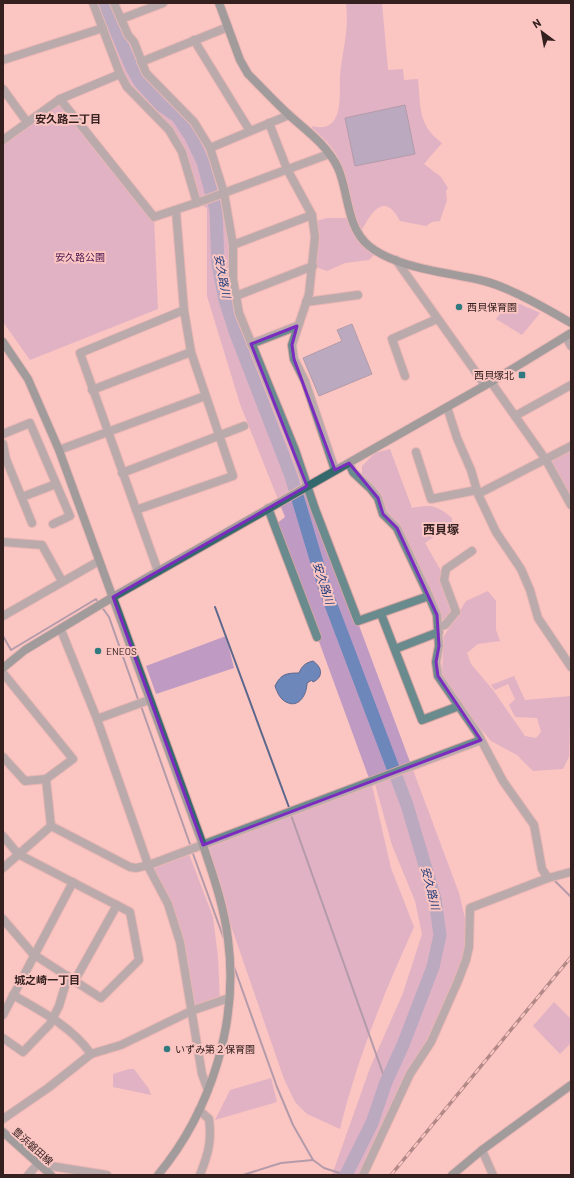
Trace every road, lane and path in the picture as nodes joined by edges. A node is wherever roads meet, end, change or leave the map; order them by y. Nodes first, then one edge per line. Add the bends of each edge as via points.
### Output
1 (93, 3) edge
2 (114, 3) edge
3 (219, 3) edge
4 (160, 4) edge
5 (121, 19) junction
6 (228, 27) junction
7 (103, 28) junction
8 (194, 40) junction
9 (3, 60) edge
10 (141, 62) junction
11 (120, 74) junction
12 (3, 89) edge
13 (60, 99) junction
14 (289, 115) junction
15 (27, 122) junction
16 (269, 123) junction
17 (250, 132) junction
18 (3, 140) edge
19 (210, 148) junction
20 (330, 154) junction
21 (287, 169) junction
22 (224, 193) junction
23 (201, 201) junction
24 (176, 211) junction
25 (312, 214) junction
26 (232, 245) junction
27 (396, 260) junction
28 (312, 266) junction
29 (358, 295) dead end
30 (236, 296) junction
31 (306, 302) junction
32 (184, 310) junction
33 (437, 319) junction
34 (571, 323) edge
35 (297, 326) junction
36 (568, 335) edge
37 (3, 342) edge
38 (251, 344) junction
39 (571, 346) edge
40 (191, 352) junction
41 (406, 376) dead end
42 (488, 384) junction
43 (571, 385) edge
44 (92, 390) junction
45 (205, 396) junction
46 (447, 407) junction
47 (515, 416) junction
48 (244, 426) dead end
49 (108, 432) junction
50 (3, 434) edge
51 (219, 434) junction
52 (3, 444) edge
53 (571, 446) edge
54 (59, 450) junction
55 (416, 452) dead end
56 (5, 459) edge
57 (546, 460) junction
58 (349, 463) junction
59 (335, 470) junction
60 (122, 473) junction
61 (56, 484) junction
62 (307, 486) junction
63 (477, 492) junction
64 (22, 497) junction
65 (571, 506) edge
66 (268, 508) junction
67 (136, 510) junction
68 (32, 523) dead end
69 (54, 524) dead end
70 (3, 542) edge
71 (472, 551) dead end
72 (99, 561) junction
73 (158, 571) junction
74 (62, 581) junction
75 (113, 596) junction
76 (429, 596) junction
77 (381, 614) junction
78 (3, 616) edge
79 (439, 629) junction
80 (61, 630) junction
81 (317, 637) dead end
82 (395, 649) junction
83 (571, 667) edge
84 (3, 668) edge
85 (3, 673) edge
86 (149, 700) junction
87 (459, 706) junction
88 (97, 719) junction
89 (481, 740) junction
90 (5, 762) edge
91 (46, 779) junction
92 (52, 826) junction
93 (3, 836) edge
94 (203, 844) junction
95 (18, 854) junction
96 (149, 865) junction
97 (3, 868) edge
98 (571, 872) edge
99 (548, 878) junction
100 (73, 882) junction
101 (117, 905) junction
102 (3, 918) edge
103 (33, 954) junction
104 (72, 978) junction
105 (3, 995) edge
106 (13, 995) junction
107 (229, 998) junction
108 (9, 1003) junction
109 (191, 1011) junction
110 (3, 1015) edge
111 (53, 1018) junction
112 (3, 1038) edge
113 (91, 1054) junction
114 (571, 1085) edge
115 (208, 1090) junction
116 (199, 1110) junction
117 (3, 1119) edge
118 (3, 1132) edge
119 (482, 1150) junction
120 (38, 1164) junction
121 (28, 1175) edge
122 (50, 1175) edge
123 (107, 1175) edge
124 (158, 1175) edge
125 (200, 1175) edge
126 (364, 1175) edge
127 (452, 1175) edge
128 (493, 1175) edge

1 - 7 street
2 - 5 street
3 - 6 street
4 - 5 street
5 - 10 street via 134,42
6 - 8 street
6 - 14 street via 248,74
7 - 9 street
7 - 11 street
8 - 10 street
8 - 17 street
10 - 19 street via 146,73 194,122
11 - 13 street
11 - 23 street via 136,98 169,130 182,152
12 - 15 street
13 - 15 street
13 - 24 street via 154,217
14 - 16 street
14 - 20 street
15 - 18 street
16 - 17 street
16 - 21 street
17 - 19 street
19 - 22 street
20 - 21 street
20 - 27 street via 338,170 359,235 377,252
21 - 22 street
21 - 25 street
22 - 23 street
22 - 26 street
23 - 24 street
24 - 32 street
25 - 26 street
25 - 28 street via 315,237
26 - 30 street
27 - 33 street
27 - 34 street via 490,283
28 - 30 street
28 - 31 street
29 - 31 street
30 - 38 street via 239,313
31 - 35 street
32 - 40 street
32 - 44 street via 80,353
33 - 41 street via 392,339
33 - 42 street
35 - 38 street
35 - 59 street via 292,345 294,359 305,382
36 - 39 street
36 - 42 street
37 - 54 street via 28,379
38 - 62 street via 295,450
40 - 44 street
40 - 45 street
42 - 46 street
42 - 47 street
43 - 47 street
44 - 49 street
45 - 49 street
45 - 51 street
46 - 58 street
46 - 63 street
47 - 57 street
48 - 51 street
49 - 54 street
49 - 60 street
50 - 61 street via 30,423
51 - 60 street
51 - 67 street via 233,476
52 - 56 street
53 - 57 street
54 - 72 street
55 - 63 street via 431,499
56 - 64 street
57 - 63 street
57 - 65 street
58 - 59 street
58 - 76 street via 378,498 383,514 397,528
59 - 62 street
60 - 67 street
61 - 64 street
61 - 69 street via 70,516
62 - 66 street
62 - 77 street via 358,620
63 - 83 street via 496,532 521,569 538,618
64 - 68 street
66 - 73 street
66 - 81 street
67 - 73 street
70 - 74 street via 42,546
71 - 79 street via 446,569 444,580 456,612
72 - 74 street
72 - 75 street
73 - 75 street
74 - 78 street
75 - 80 street
75 - 86 street
76 - 77 street
76 - 79 street via 437,614
77 - 82 street
79 - 82 street
79 - 87 street via 436,662 438,676
80 - 84 street via 25,650
80 - 88 street
82 - 87 street via 422,720
85 - 91 street via 73,759
86 - 88 street
86 - 94 street
87 - 89 street
88 - 96 street
89 - 94 street
89 - 99 street via 503,781 534,825 542,869
90 - 91 street via 25,781
91 - 92 street
92 - 95 street
92 - 96 street via 130,867
93 - 95 street
94 - 96 street
94 - 107 street via 220,898 228,938
95 - 97 street
95 - 100 street
96 - 109 street via 168,904 180,942
98 - 99 street
99 - 126 street via 470,908 469,947 458,981 431,1042 410,1074
100 - 101 street
100 - 103 street
101 - 104 street
101 - 104 street via 130,912 139,960 101,998
102 - 103 street
103 - 104 street
103 - 106 street
104 - 111 street via 63,988
105 - 108 street
106 - 108 street
106 - 111 street
107 - 109 street
107 - 115 street via 222,1045
108 - 110 street
109 - 113 street via 121,1045
109 - 115 street via 202,1074
111 - 112 street via 23,1052
111 - 113 street via 83,1043
113 - 117 street
114 - 119 street
115 - 116 street
116 - 124 street via 173,1157
116 - 125 street via 209,1119 211,1135 209,1151
118 - 120 street, 豊浜磐田線
119 - 127 street
119 - 128 street
120 - 121 street
120 - 122 street, 豊浜磐田線
120 - 123 street

